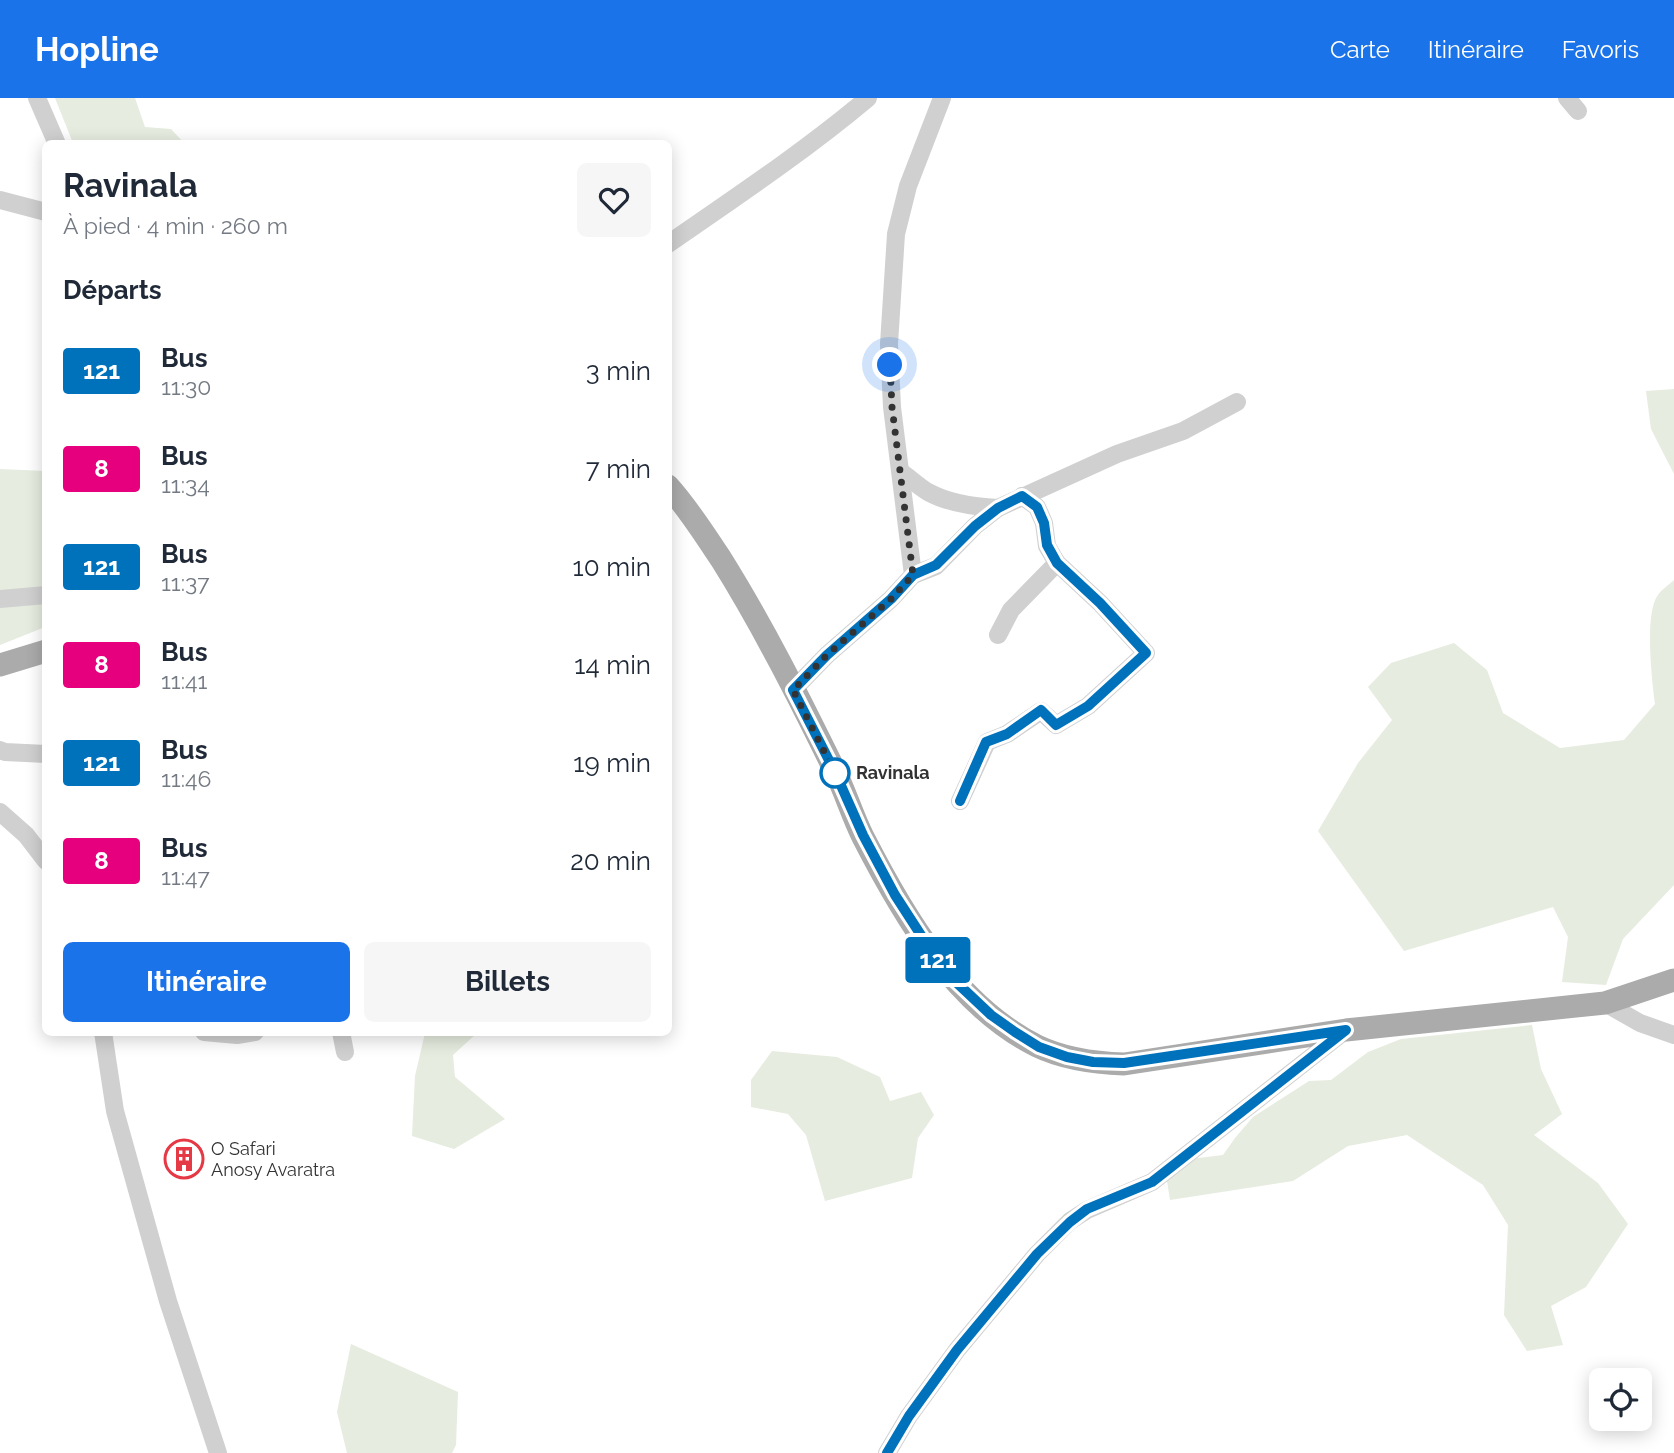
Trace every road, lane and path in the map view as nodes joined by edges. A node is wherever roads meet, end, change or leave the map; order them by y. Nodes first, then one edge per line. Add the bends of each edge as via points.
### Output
1 (37, 98) edge
2 (868, 98) edge
3 (942, 98) edge
4 (55, 140) edge
5 (0, 200) edge
6 (42, 211) edge
7 (672, 241) edge
8 (1237, 402) dead end
9 (901, 472) junction
10 (672, 491) edge
11 (1022, 496) junction
12 (998, 508) junction
13 (1057, 563) junction
14 (913, 575) junction
15 (42, 596) edge
16 (0, 599) edge
17 (998, 635) dead end
18 (42, 652) edge
19 (0, 665) edge
20 (793, 690) junction
21 (0, 750) edge
22 (42, 754) edge
23 (960, 801) dead end
24 (0, 812) edge
25 (42, 856) edge
26 (1674, 980) edge
27 (1605, 1003) junction
28 (1346, 1030) junction
29 (1674, 1034) edge
30 (104, 1036) edge
31 (342, 1036) edge
32 (345, 1052) dead end
33 (218, 1453) edge
34 (887, 1453) edge

1 - 4 street
2 - 7 street
3 - 9 street via 908,186 896,234 889,344
5 - 6 street
8 - 11 street via 1183,431
9 - 12 street via 943,498
9 - 14 street
10 - 20 main road via 746,599
11 - 12 street
11 - 13 street via 1037,507
12 - 14 street via 936,565
13 - 17 street via 1011,610
13 - 23 street via 1146,653 1088,706 1056,725 1041,710 1007,734 986,742
14 - 20 street
15 - 16 street
18 - 19 main road
20 - 28 main road via 911,922 956,982 1026,1040 1067,1057 1124,1063
21 - 22 street
24 - 25 street
26 - 27 main road
27 - 28 main road
27 - 29 street via 1640,1023
28 - 34 street via 1152,1182 1087,1209 1070,1222 1037,1254 957,1350
30 - 33 street via 115,1111 161,1276
31 - 32 street

